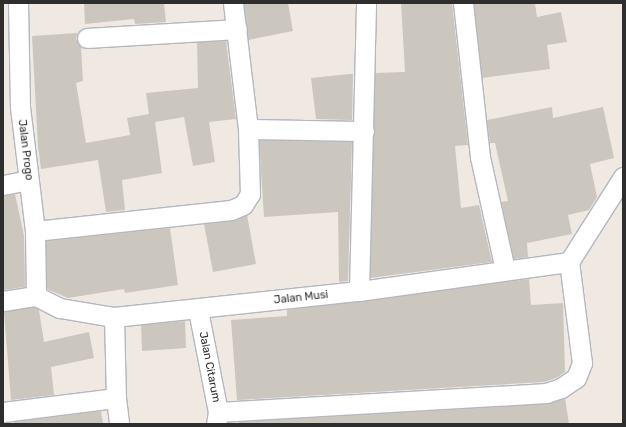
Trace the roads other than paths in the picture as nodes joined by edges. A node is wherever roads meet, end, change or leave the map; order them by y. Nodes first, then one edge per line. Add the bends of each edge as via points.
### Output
1 (18, 3) edge
2 (233, 3) edge
3 (366, 3) edge
4 (463, 3) edge
5 (237, 29) junction
6 (87, 38) dead end
7 (11, 74) edge
8 (248, 129) junction
9 (364, 131) junction
10 (623, 177) edge
11 (29, 180) junction
12 (3, 185) edge
13 (35, 230) junction
14 (569, 262) junction
15 (505, 270) junction
16 (359, 291) junction
17 (36, 296) junction
18 (3, 301) edge
19 (198, 310) junction
20 (114, 317) junction
21 (116, 398) junction
22 (3, 412) edge
23 (217, 418) edge
24 (119, 424) edge

1 - 7 street, Jalan Progo
2 - 5 street
3 - 9 street
4 - 15 street via 480,157
5 - 6 street
5 - 8 street
7 - 11 street, Jalan Progo via 20,107
8 - 9 street
8 - 13 street via 250,194 248,200 237,208
9 - 16 street
10 - 14 street
11 - 12 street
11 - 13 street, Jalan Progo
13 - 17 street, Jalan Progo
14 - 15 street, Jalan Musi
14 - 23 street via 582,363 576,378 561,388 546,393
15 - 16 street, Jalan Musi
16 - 19 street, Jalan Musi
17 - 18 street
17 - 20 street, Jalan Musi via 60,308
19 - 20 street, Jalan Musi
19 - 23 street, Jalan Citarum
20 - 21 street
21 - 22 street
21 - 24 street

